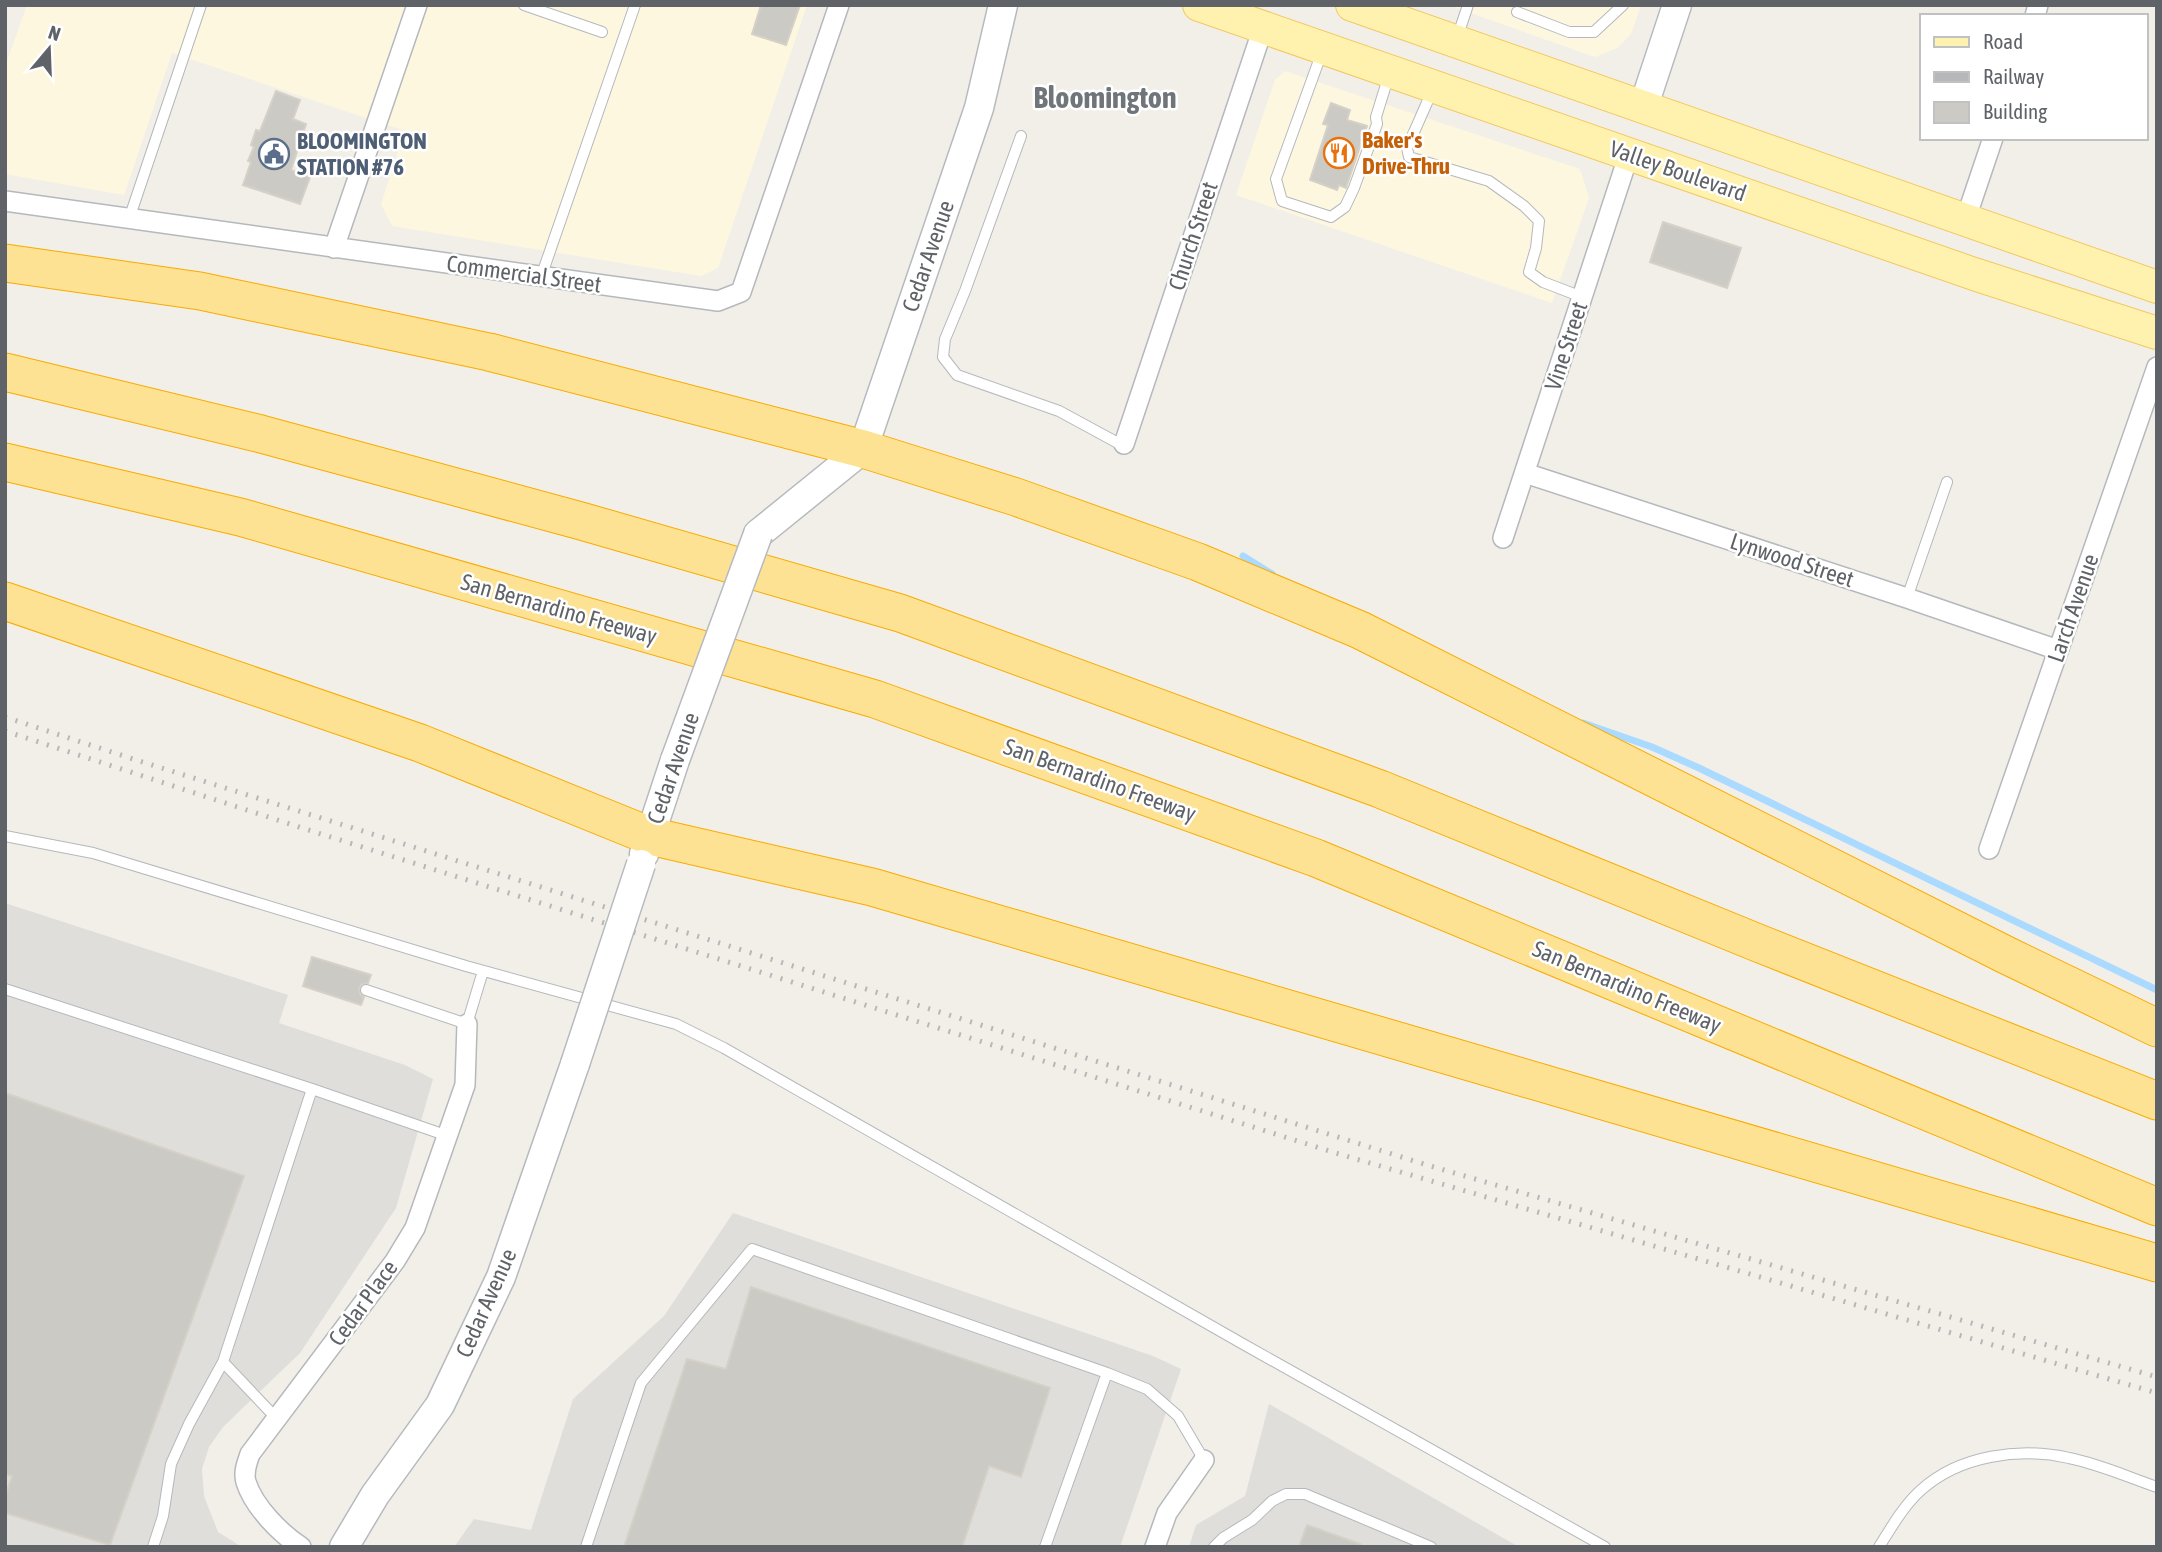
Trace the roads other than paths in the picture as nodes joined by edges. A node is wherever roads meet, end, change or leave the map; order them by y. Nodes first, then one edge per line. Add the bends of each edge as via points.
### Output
1 (201, 5) edge
2 (417, 5) edge
3 (524, 5) edge
4 (635, 5) edge
5 (839, 5) edge
6 (1003, 5) edge
7 (1199, 5) edge
8 (1352, 5) edge
9 (1468, 5) edge
10 (1623, 5) edge
11 (1677, 5) edge
12 (1517, 12) dead end
13 (1262, 27) junction
14 (601, 32) dead end
15 (1456, 42) junction
16 (1323, 48) junction
17 (1391, 72) junction
18 (1434, 86) junction
19 (1643, 108) junction
20 (1021, 136) dead end
21 (1992, 140) edge
22 (1629, 153) junction
23 (5, 201) edge
24 (129, 219) junction
25 (1965, 221) junction
26 (334, 248) junction
27 (5, 263) edge
28 (541, 276) junction
29 (2157, 287) edge
30 (1582, 297) junction
31 (2157, 333) edge
32 (2157, 367) edge
33 (5, 372) edge
34 (1124, 444) joint
35 (863, 449) junction
36 (5, 462) edge
37 (1525, 473) junction
38 (1947, 482) dead end
39 (1503, 538) dead end
40 (1907, 598) junction
41 (5, 601) edge
42 (2058, 650) junction
43 (5, 836) edge
44 (1989, 849) dead end
45 (645, 850) junction
46 (483, 971) junction
47 (5, 989) edge
48 (366, 990) dead end
49 (467, 1024) junction
50 (2157, 1028) edge
51 (312, 1089) junction
52 (2157, 1101) edge
53 (447, 1136) junction
54 (2157, 1207) edge
55 (2157, 1263) edge
56 (223, 1362) junction
57 (1107, 1373) junction
58 (277, 1419) junction
59 (1204, 1460) joint
60 (2157, 1487) edge
61 (153, 1547) edge
62 (301, 1547) edge
63 (344, 1547) edge
64 (586, 1547) edge
65 (1045, 1547) edge
66 (1155, 1547) edge
67 (1214, 1547) edge
68 (1431, 1547) edge
69 (1605, 1547) edge
70 (1879, 1547) edge

1 - 24 lane
2 - 26 street
3 - 14 lane
4 - 28 lane
5 - 28 street, Commercial Street via 741,292 718,302
6 - 35 main road, Cedar Avenue via 979,108
7 - 13 main road, Valley Boulevard
8 - 15 main road, Valley Boulevard
9 - 15 lane
10 - 12 lane via 1594,32 1569,32
11 - 19 main road
13 - 16 main road, Valley Boulevard
13 - 34 street, Church Street
15 - 19 main road, Valley Boulevard
16 - 17 main road, Valley Boulevard
16 - 17 lane via 1276,179 1282,201 1331,217 1345,207 1364,163
17 - 18 main road, Valley Boulevard
18 - 22 main road, Valley Boulevard
18 - 30 lane via 1408,148 1409,157 1489,181 1524,206 1539,221 1529,272
19 - 25 main road, Valley Boulevard
20 - 34 lane via 945,339 943,357 957,374 1059,411
21 - 25 street
22 - 30 street, Vine Street
22 - 31 main road, Valley Boulevard
23 - 24 street, Commercial Street
24 - 26 street, Commercial Street
25 - 29 main road, Valley Boulevard
26 - 28 street, Commercial Street
27 - 35 highway via 200,291 489,352
30 - 37 street, Vine Street
32 - 42 street, Larch Avenue
33 - 52 highway via 261,433 900,613 1380,789
35 - 45 main road, Cedar Avenue, bridge via 758,534
35 - 50 highway via 1185,557 1360,630
36 - 54 highway, San Bernardino Freeway via 240,517 875,699 1316,858
37 - 39 street, Vine Street
37 - 40 street, Lynwood Street
38 - 40 lane
40 - 42 street, Lynwood Street
41 - 45 highway via 420,743
42 - 44 street, Larch Avenue
43 - 46 lane via 93,853
45 - 55 highway via 872,887
45 - 63 main road, Cedar Avenue, bridge via 501,1277 440,1405
46 - 49 lane
46 - 69 lane via 676,1024 724,1048
47 - 51 lane
48 - 49 lane
49 - 53 street, Cedar Place via 465,1085
51 - 53 lane
51 - 56 lane
53 - 58 street, Cedar Place via 415,1228
56 - 58 lane
56 - 61 lane via 171,1464
57 - 59 lane via 1147,1389 1178,1416
57 - 64 lane via 751,1249 641,1383
57 - 65 lane
58 - 62 street, Cedar Place via 250,1454 246,1482 282,1534
59 - 66 street via 1167,1513
60 - 70 lane via 2070,1458 1997,1455 1953,1469 1920,1490
67 - 68 lane via 1286,1494 1305,1494

